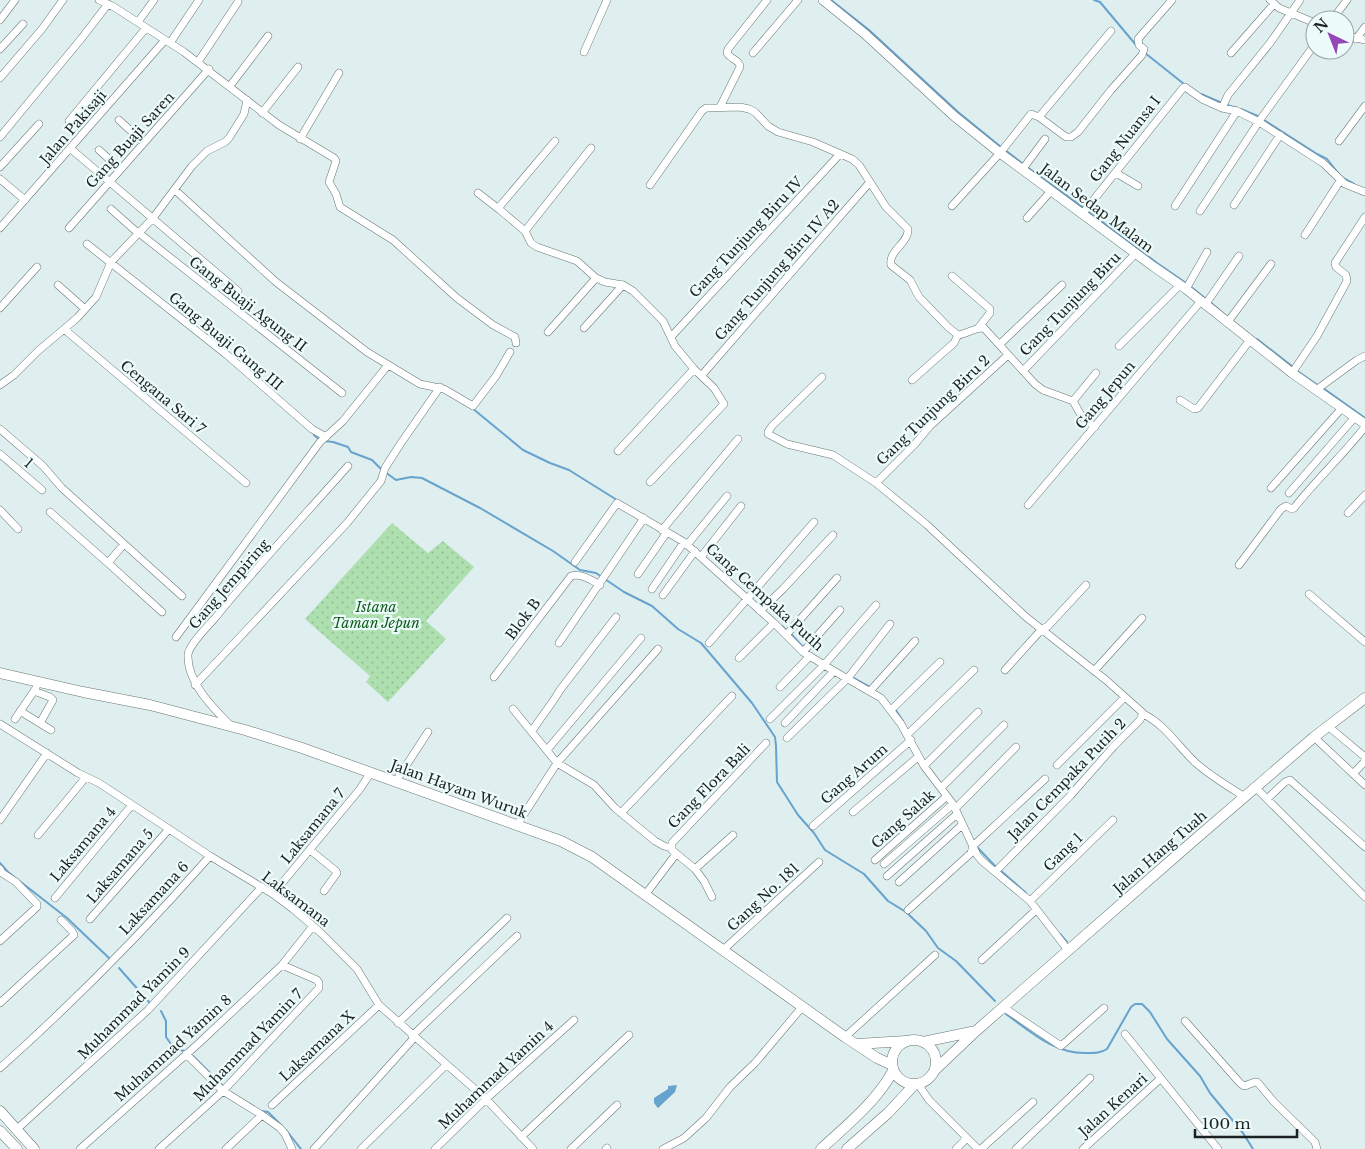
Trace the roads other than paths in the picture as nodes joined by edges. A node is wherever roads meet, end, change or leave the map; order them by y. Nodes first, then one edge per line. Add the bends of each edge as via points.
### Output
1 (15, 0) edge
2 (63, 0) edge
3 (154, 0) edge
4 (199, 0) edge
5 (606, 0) edge
6 (767, 0) edge
7 (798, 0) edge
8 (823, 0) edge
9 (1172, 0) edge
10 (1300, 0) edge
11 (103, 1) edge
12 (238, 2) dead end
13 (1272, 2) edge
14 (1292, 13) junction
15 (1305, 19) edge
16 (0, 20) edge
17 (138, 22) junction
18 (23, 24) dead end
19 (1365, 27) edge
20 (146, 28) junction
21 (1111, 31) dead end
22 (268, 36) dead end
23 (1356, 39) joint
24 (1365, 40) edge
25 (167, 42) junction
26 (0, 49) edge
27 (584, 52) dead end
28 (754, 53) dead end
29 (1231, 53) dead end
30 (1305, 58) edge
31 (198, 62) junction
32 (298, 67) dead end
33 (209, 70) junction
34 (339, 73) dead end
35 (0, 78) edge
36 (230, 86) junction
37 (247, 100) junction
38 (1223, 105) junction
39 (1365, 106) edge
40 (720, 107) junction
41 (1237, 111) junction
42 (262, 113) junction
43 (1039, 117) junction
44 (119, 120) dead end
45 (1260, 120) junction
46 (69, 121) dead end
47 (39, 124) dead end
48 (1280, 136) junction
49 (0, 137) edge
50 (300, 139) junction
51 (1045, 139) dead end
52 (555, 141) dead end
53 (1338, 142) dead end
54 (144, 143) junction
55 (592, 148) dead end
56 (71, 149) junction
57 (99, 150) dead end
58 (1003, 150) junction
59 (840, 154) junction
60 (0, 167) edge
61 (1025, 167) junction
62 (120, 170) junction
63 (1116, 172) junction
64 (0, 179) edge
65 (110, 181) junction
66 (1340, 181) junction
67 (870, 182) junction
68 (650, 185) dead end
69 (1138, 186) dead end
70 (175, 190) junction
71 (1051, 191) junction
72 (1365, 192) edge
73 (478, 193) dead end
74 (25, 200) junction
75 (1234, 205) dead end
76 (952, 206) dead end
77 (1175, 206) dead end
78 (111, 209) dead end
79 (500, 210) junction
80 (1085, 210) junction
81 (1200, 211) dead end
82 (1365, 217) edge
83 (153, 218) junction
84 (1028, 218) dead end
85 (0, 228) edge
86 (69, 228) dead end
87 (525, 231) junction
88 (139, 233) junction
89 (1305, 235) dead end
90 (88, 244) dead end
91 (1207, 252) dead end
92 (1136, 254) junction
93 (1239, 256) dead end
94 (111, 262) junction
95 (1271, 264) dead end
96 (37, 267) dead end
97 (952, 276) dead end
98 (596, 278) junction
99 (1062, 284) dead end
100 (58, 285) dead end
101 (623, 285) junction
102 (1185, 286) junction
103 (238, 290) dead end
104 (1206, 302) junction
105 (0, 308) edge
106 (85, 309) junction
107 (1230, 319) junction
108 (979, 327) junction
109 (584, 328) dead end
110 (64, 330) junction
111 (548, 332) dead end
112 (958, 335) junction
113 (671, 336) junction
114 (1250, 340) junction
115 (516, 343) dead end
116 (1000, 344) junction
117 (1119, 346) dead end
118 (510, 352) dead end
119 (1008, 355) junction
120 (1365, 356) edge
121 (388, 365) junction
122 (694, 369) junction
123 (1294, 370) junction
124 (1023, 372) junction
125 (1096, 373) dead end
126 (702, 375) junction
127 (822, 377) dead end
128 (912, 380) dead end
129 (0, 385) edge
130 (440, 387) junction
131 (1320, 387) junction
132 (342, 393) dead end
133 (1180, 400) dead end
134 (1073, 401) junction
135 (1342, 408) junction
136 (1355, 417) junction
137 (1365, 425) edge
138 (1095, 427) junction
139 (0, 429) edge
140 (323, 439) junction
141 (738, 440) dead end
142 (618, 451) dead end
143 (0, 454) edge
144 (348, 466) dead end
145 (650, 482) dead end
146 (246, 483) dead end
147 (876, 483) junction
148 (1270, 488) dead end
149 (42, 490) dead end
150 (1289, 493) dead end
151 (1365, 495) edge
152 (727, 496) dead end
153 (1028, 505) dead end
154 (742, 506) dead end
155 (0, 510) edge
156 (50, 512) dead end
157 (1348, 513) dead end
158 (644, 518) junction
159 (814, 522) dead end
160 (18, 529) dead end
161 (664, 531) junction
162 (834, 535) dead end
163 (686, 543) junction
164 (124, 544) junction
165 (694, 551) junction
166 (701, 557) junction
167 (575, 562) dead end
168 (108, 563) junction
169 (1239, 565) dead end
170 (638, 574) dead end
171 (836, 578) dead end
172 (602, 581) junction
173 (1086, 585) dead end
174 (652, 589) dead end
175 (1309, 594) dead end
176 (663, 595) dead end
177 (182, 596) dead end
178 (748, 599) junction
179 (876, 605) dead end
180 (840, 610) dead end
181 (760, 611) junction
182 (162, 612) dead end
183 (616, 617) dead end
184 (1142, 618) dead end
185 (774, 622) junction
186 (890, 624) dead end
187 (1042, 629) junction
188 (786, 634) junction
189 (176, 637) dead end
190 (642, 638) dead end
191 (914, 641) dead end
192 (559, 642) dead end
193 (1365, 642) edge
194 (708, 643) dead end
195 (658, 649) dead end
196 (803, 652) junction
197 (810, 656) junction
198 (739, 658) dead end
199 (940, 662) dead end
200 (824, 665) junction
201 (974, 670) dead end
202 (1005, 670) dead end
203 (834, 671) junction
204 (1094, 671) junction
205 (0, 673) edge
206 (494, 677) dead end
207 (848, 678) junction
208 (40, 681) junction
209 (196, 685) junction
210 (780, 687) dead end
211 (871, 690) junction
212 (34, 691) junction
213 (732, 696) dead end
214 (1125, 697) junction
215 (1365, 698) edge
216 (513, 709) dead end
217 (892, 710) junction
218 (20, 711) junction
219 (978, 712) dead end
220 (1143, 714) junction
221 (15, 719) dead end
222 (770, 719) dead end
223 (40, 723) junction
224 (785, 723) dead end
225 (0, 724) edge
226 (1004, 725) dead end
227 (231, 726) junction
228 (1329, 727) junction
229 (51, 730) dead end
230 (532, 731) junction
231 (428, 732) dead end
232 (909, 737) junction
233 (1314, 737) junction
234 (787, 738) dead end
235 (766, 744) dead end
236 (1016, 747) dead end
237 (547, 750) junction
238 (47, 753) junction
239 (918, 757) junction
240 (1365, 757) edge
241 (1365, 761) edge
242 (558, 763) junction
243 (1058, 765) dead end
244 (924, 766) junction
245 (371, 772) junction
246 (1353, 774) junction
247 (86, 777) junction
248 (1044, 779) dead end
249 (396, 781) junction
250 (1365, 785) edge
251 (941, 788) junction
252 (1256, 788) junction
253 (947, 796) junction
254 (1245, 797) junction
255 (1267, 799) junction
256 (131, 806) junction
257 (955, 809) junction
258 (621, 812) junction
259 (853, 812) dead end
260 (0, 820) edge
261 (1113, 820) dead end
262 (517, 825) junction
263 (962, 825) junction
264 (813, 826) dead end
265 (169, 829) junction
266 (38, 835) dead end
267 (733, 835) dead end
268 (973, 846) junction
269 (1365, 847) edge
270 (310, 850) junction
271 (674, 851) junction
272 (210, 856) junction
273 (875, 860) dead end
274 (819, 862) dead end
275 (884, 864) dead end
276 (695, 869) junction
277 (1, 872) edge
278 (995, 872) junction
279 (887, 876) dead end
280 (899, 882) dead end
281 (262, 887) junction
282 (324, 891) dead end
283 (273, 894) junction
284 (712, 897) dead end
285 (1365, 897) edge
286 (55, 898) dead end
287 (648, 901) junction
288 (1030, 901) junction
289 (908, 910) dead end
290 (1036, 910) junction
291 (507, 918) dead end
292 (90, 919) dead end
293 (61, 920) dead end
294 (313, 926) junction
295 (517, 936) dead end
296 (0, 941) edge
297 (723, 950) junction
298 (1068, 950) junction
299 (935, 955) dead end
300 (982, 960) dead end
301 (282, 965) junction
302 (0, 1003) edge
303 (379, 1005) junction
304 (804, 1006) junction
305 (1003, 1007) junction
306 (1104, 1008) dead end
307 (574, 1020) dead end
308 (1185, 1021) dead end
309 (398, 1023) junction
310 (976, 1031) junction
311 (1125, 1034) dead end
312 (629, 1035) dead end
313 (845, 1036) junction
314 (413, 1037) junction
315 (907, 1041) junction
316 (923, 1042) junction
317 (857, 1044) junction
318 (186, 1054) junction
319 (446, 1066) junction
320 (0, 1068) edge
321 (893, 1068) junction
322 (935, 1070) junction
323 (1090, 1078) dead end
324 (1160, 1079) junction
325 (918, 1084) junction
326 (224, 1092) junction
327 (486, 1100) junction
328 (1032, 1102) dead end
329 (272, 1105) dead end
330 (617, 1105) dead end
331 (0, 1111) edge
332 (262, 1115) junction
333 (0, 1130) edge
334 (16, 1130) junction
335 (521, 1137) junction
336 (967, 1138) junction
337 (16, 1149) edge
338 (34, 1149) edge
339 (80, 1149) edge
340 (159, 1149) edge
341 (226, 1149) edge
342 (292, 1149) edge
343 (314, 1149) edge
344 (361, 1149) edge
345 (435, 1149) edge
346 (532, 1149) edge
347 (571, 1149) edge
348 (664, 1149) edge
349 (820, 1149) edge
350 (847, 1149) edge
351 (956, 1149) edge
352 (979, 1149) edge
353 (1016, 1149) edge
354 (1083, 1149) edge
355 (1218, 1149) edge
356 (1317, 1149) edge

1 - 16 street
2 - 35 street
3 - 17 street
4 - 25 street, Jalan Pakisaji
5 - 27 street
6 - 40 street via 728,49 729,56 740,67
7 - 28 street
8 - 58 street, Jalan Sedap Malam via 866,34 954,116
9 - 43 street via 1138,39 1143,53 1074,135 1066,137 1060,134
10 - 14 street
11 - 17 street
11 - 49 street via 81,40
12 - 31 street
13 - 14 street
13 - 29 street
14 - 15 street
14 - 38 street
17 - 20 street
18 - 26 street
19 - 23 street
20 - 25 street
20 - 46 street
21 - 43 street
22 - 36 street
23 - 24 street
25 - 31 street
25 - 56 street, Jalan Pakisaji
30 - 45 street
31 - 33 street
32 - 42 street
33 - 36 street
33 - 54 street, Gang Buaji Saren
34 - 50 street
36 - 37 street
37 - 42 street
37 - 70 street via 244,114 230,138 201,156
38 - 41 street
38 - 63 street, Gang Nuansa I via 1202,99 1188,88 1182,88
39 - 53 street
40 - 59 street via 749,109 778,132
40 - 68 street via 704,109
41 - 45 street
41 - 77 street
42 - 50 street
43 - 58 street via 1031,114
44 - 54 street
45 - 48 street
45 - 81 street
47 - 60 street
48 - 66 street via 1324,163
48 - 75 street
50 - 115 street via 336,160 329,182 344,211 394,240 457,298 515,337
51 - 61 street
52 - 79 street
54 - 62 street, Gang Buaji Saren
55 - 87 street
56 - 65 street
56 - 74 street, Jalan Pakisaji
57 - 62 street
58 - 61 street, Jalan Sedap Malam
58 - 76 street
59 - 67 street via 859,165
59 - 113 street, Gang Tunjung Biru IV
61 - 71 street, Jalan Sedap Malam
62 - 65 street, Gang Buaji Saren
63 - 69 street
63 - 80 street, Gang Nuansa I
64 - 74 street
65 - 83 street
65 - 86 street, Gang Buaji Saren
66 - 72 street
66 - 89 street
67 - 112 street via 886,207 908,229 907,236 891,258 891,265 910,280 919,298
67 - 126 street, Gang Tunjung Biru IV A2
70 - 83 street
70 - 121 street via 276,282
71 - 80 street, Jalan Sedap Malam
71 - 84 street
73 - 79 street
74 - 85 street, Jalan Pakisaji
78 - 88 street, Gang Buaji Agung II
79 - 87 street
80 - 92 street, Jalan Sedap Malam
82 - 123 street via 1335,263 1347,281
83 - 88 street
83 - 103 street
87 - 98 street via 531,244 577,261
88 - 94 street
88 - 132 street, Gang Buaji Agung II
90 - 94 street, Gang Buaji Gung III
91 - 102 street, Gang Jepun
92 - 102 street, Jalan Sedap Malam
92 - 124 street, Gang Tunjung Biru
93 - 104 street, Gang Jepun
94 - 106 street via 98,294
94 - 140 street, Gang Buaji Gung III
95 - 107 street
96 - 105 street
97 - 108 street via 990,309
98 - 101 street
98 - 111 street
99 - 116 street
100 - 106 street
101 - 109 street
101 - 113 street via 634,291 657,314
102 - 104 street, Jalan Sedap Malam
102 - 117 street, Gang Jepun
104 - 107 street, Jalan Sedap Malam
104 - 138 street, Gang Jepun
106 - 110 street
107 - 114 street, Jalan Sedap Malam
108 - 112 street
108 - 116 street
110 - 129 street
110 - 146 street, Cengana Sari 7
112 - 128 street via 954,343
113 - 122 street
114 - 123 street, Jalan Sedap Malam
114 - 133 street via 1198,408 1194,409
116 - 119 street
118 - 130 street via 473,406
119 - 124 street
119 - 147 street, Gang Tunjung Biru 2 via 930,426
120 - 131 street
121 - 130 street via 420,384
121 - 140 street via 343,421
122 - 126 street
122 - 142 street
123 - 131 street, Jalan Sedap Malam
124 - 134 street via 1043,390
125 - 134 street
126 - 145 street via 724,404
127 - 147 street, Jalan Cempaka Putih 2 via 769,429 768,434 787,444 833,455
130 - 209 street via 384,470 381,481 347,523
131 - 135 street, Jalan Sedap Malam
134 - 138 street via 1082,417
135 - 136 street, Jalan Sedap Malam
135 - 148 street
136 - 137 street, Jalan Sedap Malam
136 - 150 street
137 - 169 street via 1294,508 1286,506 1281,509
138 - 153 street, Gang Jepun
139 - 164 street
140 - 189 street
141 - 161 street
143 - 149 street, 1
144 - 209 street, Gang Jempiring via 188,650
147 - 187 street, Jalan Cempaka Putih 2
151 - 157 street
152 - 163 street
154 - 166 street
155 - 160 street
156 - 168 street
158 - 161 street, Gang Cempaka Putih
158 - 167 street, Gang Cempaka Putih via 618,503
158 - 172 street
159 - 178 street
161 - 163 street, Gang Cempaka Putih
161 - 170 street
162 - 181 street
163 - 165 street, Gang Cempaka Putih
163 - 174 street
164 - 168 street
164 - 177 street
165 - 166 street, Gang Cempaka Putih
165 - 176 street
166 - 178 street, Gang Cempaka Putih
168 - 182 street
171 - 188 street
172 - 192 street
172 - 206 street, Blok B via 576,574 571,576
173 - 187 street
175 - 193 street
178 - 181 street, Gang Cempaka Putih
178 - 194 street
179 - 200 street
180 - 196 street
181 - 185 street, Gang Cempaka Putih
183 - 230 street
184 - 204 street
185 - 188 street, Gang Cempaka Putih
185 - 198 street
186 - 207 street
187 - 202 street
187 - 204 street, Jalan Cempaka Putih 2
188 - 196 street, Gang Cempaka Putih
190 - 237 street
191 - 211 street
195 - 242 street
196 - 197 street, Gang Cempaka Putih
197 - 200 street, Gang Cempaka Putih
197 - 210 street
199 - 217 street
200 - 203 street, Gang Cempaka Putih
200 - 222 street
201 - 232 street, Gang Arum
203 - 207 street, Gang Cempaka Putih
203 - 224 street
204 - 214 street, Jalan Cempaka Putih 2
205 - 208 main road, Jalan Hayam Wuruk
207 - 211 street, Gang Cempaka Putih
207 - 234 street
208 - 212 street
208 - 227 main road, Jalan Hayam Wuruk
209 - 227 street, Gang Jempiring
211 - 217 street, Gang Cempaka Putih
212 - 218 street
212 - 223 street via 53,700
213 - 258 street
214 - 220 street, Jalan Cempaka Putih 2
214 - 243 street
215 - 228 main road, Jalan Hang Tuah
216 - 230 street
217 - 232 street, Gang Cempaka Putih
218 - 221 street
218 - 223 street
219 - 244 street
220 - 254 street via 1174,738 1208,774
220 - 278 street, Jalan Cempaka Putih 2 via 1070,796
223 - 229 street
225 - 238 street, Laksamana
226 - 251 street
227 - 245 main road, Jalan Hayam Wuruk
228 - 233 main road, Jalan Hang Tuah
228 - 240 street
230 - 237 street
231 - 249 street
232 - 239 street, Gang Cempaka Putih
232 - 264 street, Gang Arum
233 - 246 street
233 - 252 main road, Jalan Hang Tuah
235 - 271 street, Gang Flora Bali via 674,841
236 - 257 street
237 - 242 street
238 - 247 street, Laksamana
238 - 260 street
239 - 244 street, Gang Cempaka Putih
239 - 259 street
241 - 246 street
242 - 258 street via 594,785
242 - 262 street
244 - 251 street, Gang Cempaka Putih
245 - 249 main road, Jalan Hayam Wuruk
245 - 270 street, Laksamana 7
246 - 250 street
247 - 256 street, Laksamana
247 - 266 street
248 - 268 street
249 - 262 main road, Jalan Hayam Wuruk
251 - 253 street, Gang Cempaka Putih
252 - 254 main road, Jalan Hang Tuah
252 - 255 street
253 - 257 street, Gang Cempaka Putih
253 - 273 street, Gang Salak
254 - 298 main road, Jalan Hang Tuah
255 - 269 street via 1290,780
255 - 285 street
256 - 265 street, Laksamana
256 - 286 street, Laksamana 4
257 - 263 street, Gang Cempaka Putih
257 - 275 street
257 - 279 street
258 - 271 street
261 - 288 street, Gang 1
262 - 287 main road, Jalan Hayam Wuruk via 582,851
263 - 268 street, Gang Cempaka Putih
263 - 280 street
265 - 272 street, Laksamana
265 - 292 street, Laksamana 5
267 - 276 street
268 - 278 street, Gang Cempaka Putih via 982,862
268 - 289 street via 971,854
270 - 282 street via 337,873
270 - 283 street, Laksamana 7
271 - 276 street
271 - 287 street, Gang Flora Bali
272 - 281 street, Laksamana
272 - 320 street, Laksamana 6 via 106,968
274 - 297 street, Gang No. 181
276 - 284 street
277 - 296 street via 37,904 35,910
278 - 288 street, Gang Cempaka Putih
281 - 283 street, Laksamana
281 - 334 street, Muhammad Yamin 9 via 148,1010
283 - 294 street, Laksamana
287 - 297 main road, Jalan Hayam Wuruk
288 - 290 street, Gang Cempaka Putih
290 - 298 street, Gang Cempaka Putih
290 - 300 street
291 - 309 street
293 - 302 street via 74,935
294 - 301 street, Muhammad Yamin 8
294 - 303 street, Laksamana via 357,969
295 - 314 street
297 - 304 main road, Jalan Hayam Wuruk
298 - 305 main road, Jalan Hang Tuah
299 - 313 street
301 - 318 street, Muhammad Yamin 8
301 - 326 street, Muhammad Yamin 7 via 317,980 319,988
303 - 309 street, Laksamana
303 - 329 street, Laksamana X
304 - 313 main road, Jalan Hayam Wuruk
304 - 348 street via 706,1118 684,1138
305 - 306 street via 1061,1046
305 - 310 main road, Jalan Hang Tuah
307 - 327 street, Muhammad Yamin 4
308 - 356 street via 1240,1083 1249,1086 1257,1082 1315,1142
309 - 314 street, Laksamana
310 - 316 main road, Jalan Hang Tuah
310 - 322 main road, Jalan Hang Tuah
311 - 324 street
312 - 335 street
313 - 317 main road, Jalan Hayam Wuruk
314 - 319 street, Laksamana
314 - 343 street
315 - 316 main road
315 - 317 main road
315 - 321 main road via 897,1048 892,1059
316 - 322 main road via 933,1050
317 - 321 main road, Jalan Hayam Wuruk
318 - 326 street
318 - 339 street, Muhammad Yamin 8
319 - 327 street, Laksamana
319 - 344 street
321 - 325 main road via 900,1080
321 - 349 main road via 884,1087 870,1103
322 - 325 main road
323 - 353 street
324 - 354 street, Jalan Kenari
324 - 355 street
325 - 336 street
325 - 350 main road
326 - 332 street
326 - 340 street, Muhammad Yamin 7
327 - 335 street, Laksamana
327 - 345 street, Muhammad Yamin 4
328 - 352 street
330 - 347 street
331 - 334 main road
332 - 341 street
332 - 342 street via 280,1128
333 - 337 main road
334 - 338 main road
335 - 346 street, Laksamana
336 - 351 street
336 - 352 street

